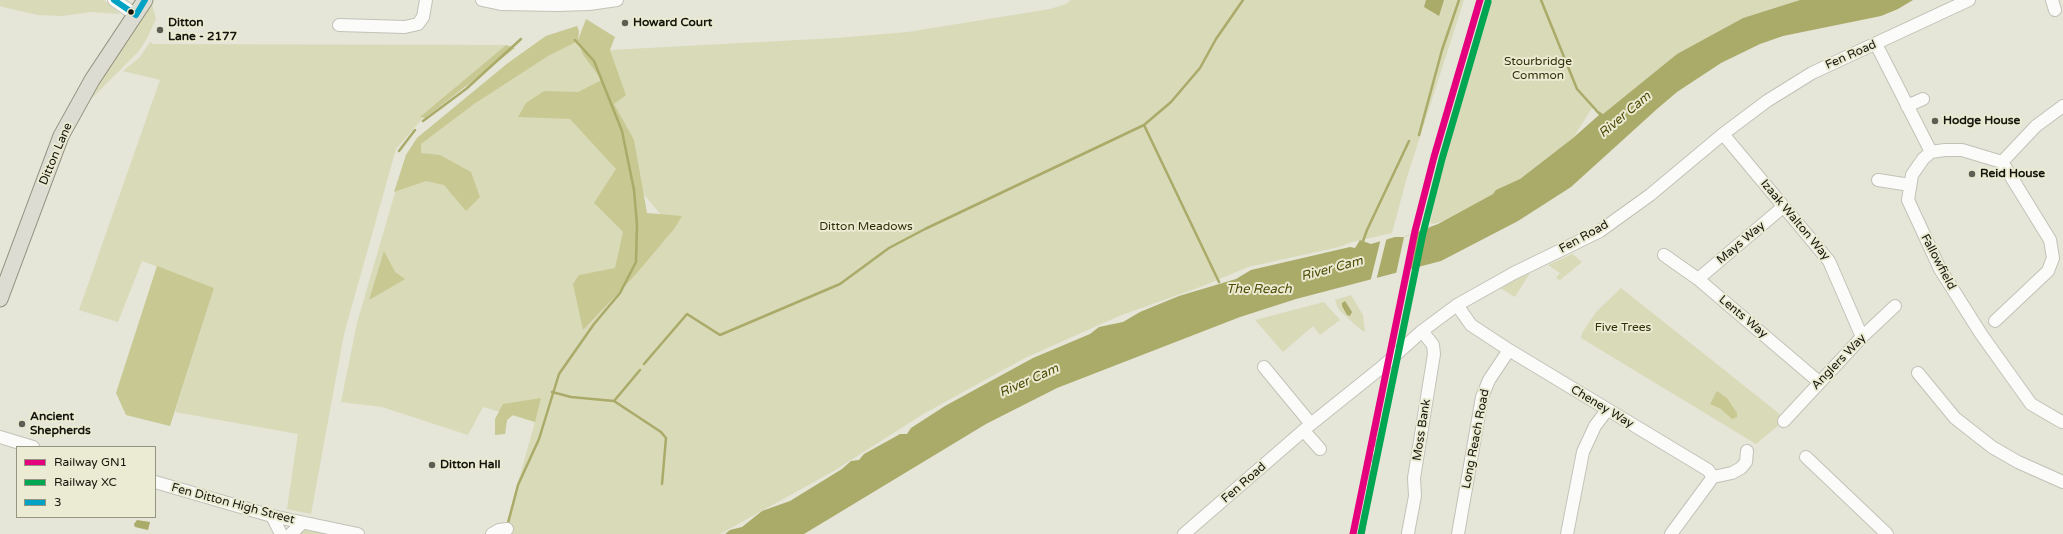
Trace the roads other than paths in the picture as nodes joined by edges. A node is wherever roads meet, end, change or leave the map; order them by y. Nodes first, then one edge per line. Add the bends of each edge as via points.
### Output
1 (114, 0) edge
2 (145, 0) edge
3 (426, 0) edge
4 (482, 0) edge
5 (617, 0) edge
6 (1969, 0) edge
7 (136, 15) junction
8 (339, 25) dead end
9 (1876, 44) junction
10 (1923, 99) dead end
11 (1907, 106) junction
12 (2063, 106) edge
13 (1723, 134) junction
14 (1931, 152) junction
15 (2002, 162) junction
16 (1878, 180) dead end
17 (1910, 185) junction
18 (1784, 207) junction
19 (1664, 255) dead end
20 (2058, 259) edge
21 (1698, 279) junction
22 (0, 299) edge
23 (1457, 305) junction
24 (1895, 306) dead end
25 (1988, 328) junction
26 (1422, 331) junction
27 (1862, 337) junction
28 (1509, 350) junction
29 (1264, 367) dead end
30 (1918, 373) dead end
31 (1819, 382) junction
32 (1607, 410) junction
33 (1784, 420) dead end
34 (2062, 422) edge
35 (1307, 427) junction
36 (0, 437) edge
37 (30, 446) edge
38 (1320, 449) dead end
39 (1747, 452) dead end
40 (1806, 457) dead end
41 (1713, 476) junction
42 (156, 482) edge
43 (2063, 482) edge
44 (272, 516) junction
45 (302, 523) junction
46 (507, 529) dead end
47 (1408, 533) dead end
48 (281, 534) edge
49 (291, 534) edge
50 (358, 534) edge
51 (492, 534) edge
52 (1184, 534) edge
53 (1458, 534) edge
54 (1567, 534) edge
55 (1671, 534) edge
56 (1887, 534) edge

1 - 7 street
2 - 7 main road, Ditton Lane
3 - 8 street via 423,17 418,24 405,27
4 - 5 street via 501,4 557,5
6 - 9 street, Fen Road
7 - 22 main road, Ditton Lane via 92,80 61,136
9 - 11 street
9 - 13 street, Fen Road via 1812,73
10 - 11 street
11 - 14 street
12 - 15 street via 2036,126
13 - 18 street, Izaak Walton Way
13 - 23 street, Fen Road via 1650,195 1600,231 1514,273
14 - 15 street via 1962,150
14 - 17 street, Fallowfield via 1918,165
15 - 20 street via 2050,240
16 - 17 street
17 - 25 street, Fallowfield via 1908,200 1940,269
18 - 21 street, Mays Way
18 - 27 street, Izaak Walton Way via 1829,261
19 - 21 street, Lents Way
20 - 25 street
21 - 31 street, Lents Way
23 - 26 street, Fen Road
23 - 28 street, Cheney Way via 1471,325
24 - 27 street, Anglers Way
25 - 34 street, Fallowfield via 2031,404
26 - 35 street, Fen Road via 1382,367
26 - 47 street, Moss Bank via 1433,344 1434,354
27 - 31 street, Anglers Way
28 - 32 street, Cheney Way
28 - 53 street, Long Reach Road via 1489,380 1482,397
29 - 35 street
30 - 43 street via 1955,418 1992,447
31 - 33 street, Anglers Way
32 - 41 street, Cheney Way via 1708,470
32 - 54 street via 1595,426 1583,452
35 - 38 street
35 - 52 street, Fen Road
36 - 37 street
39 - 41 street via 1746,462 1741,468 1732,473
40 - 56 street
41 - 55 street
42 - 44 street, Fen Ditton High Street
44 - 45 street, Fen Ditton High Street
44 - 48 street
45 - 49 street
45 - 50 street, Fen Ditton High Street
46 - 51 street

